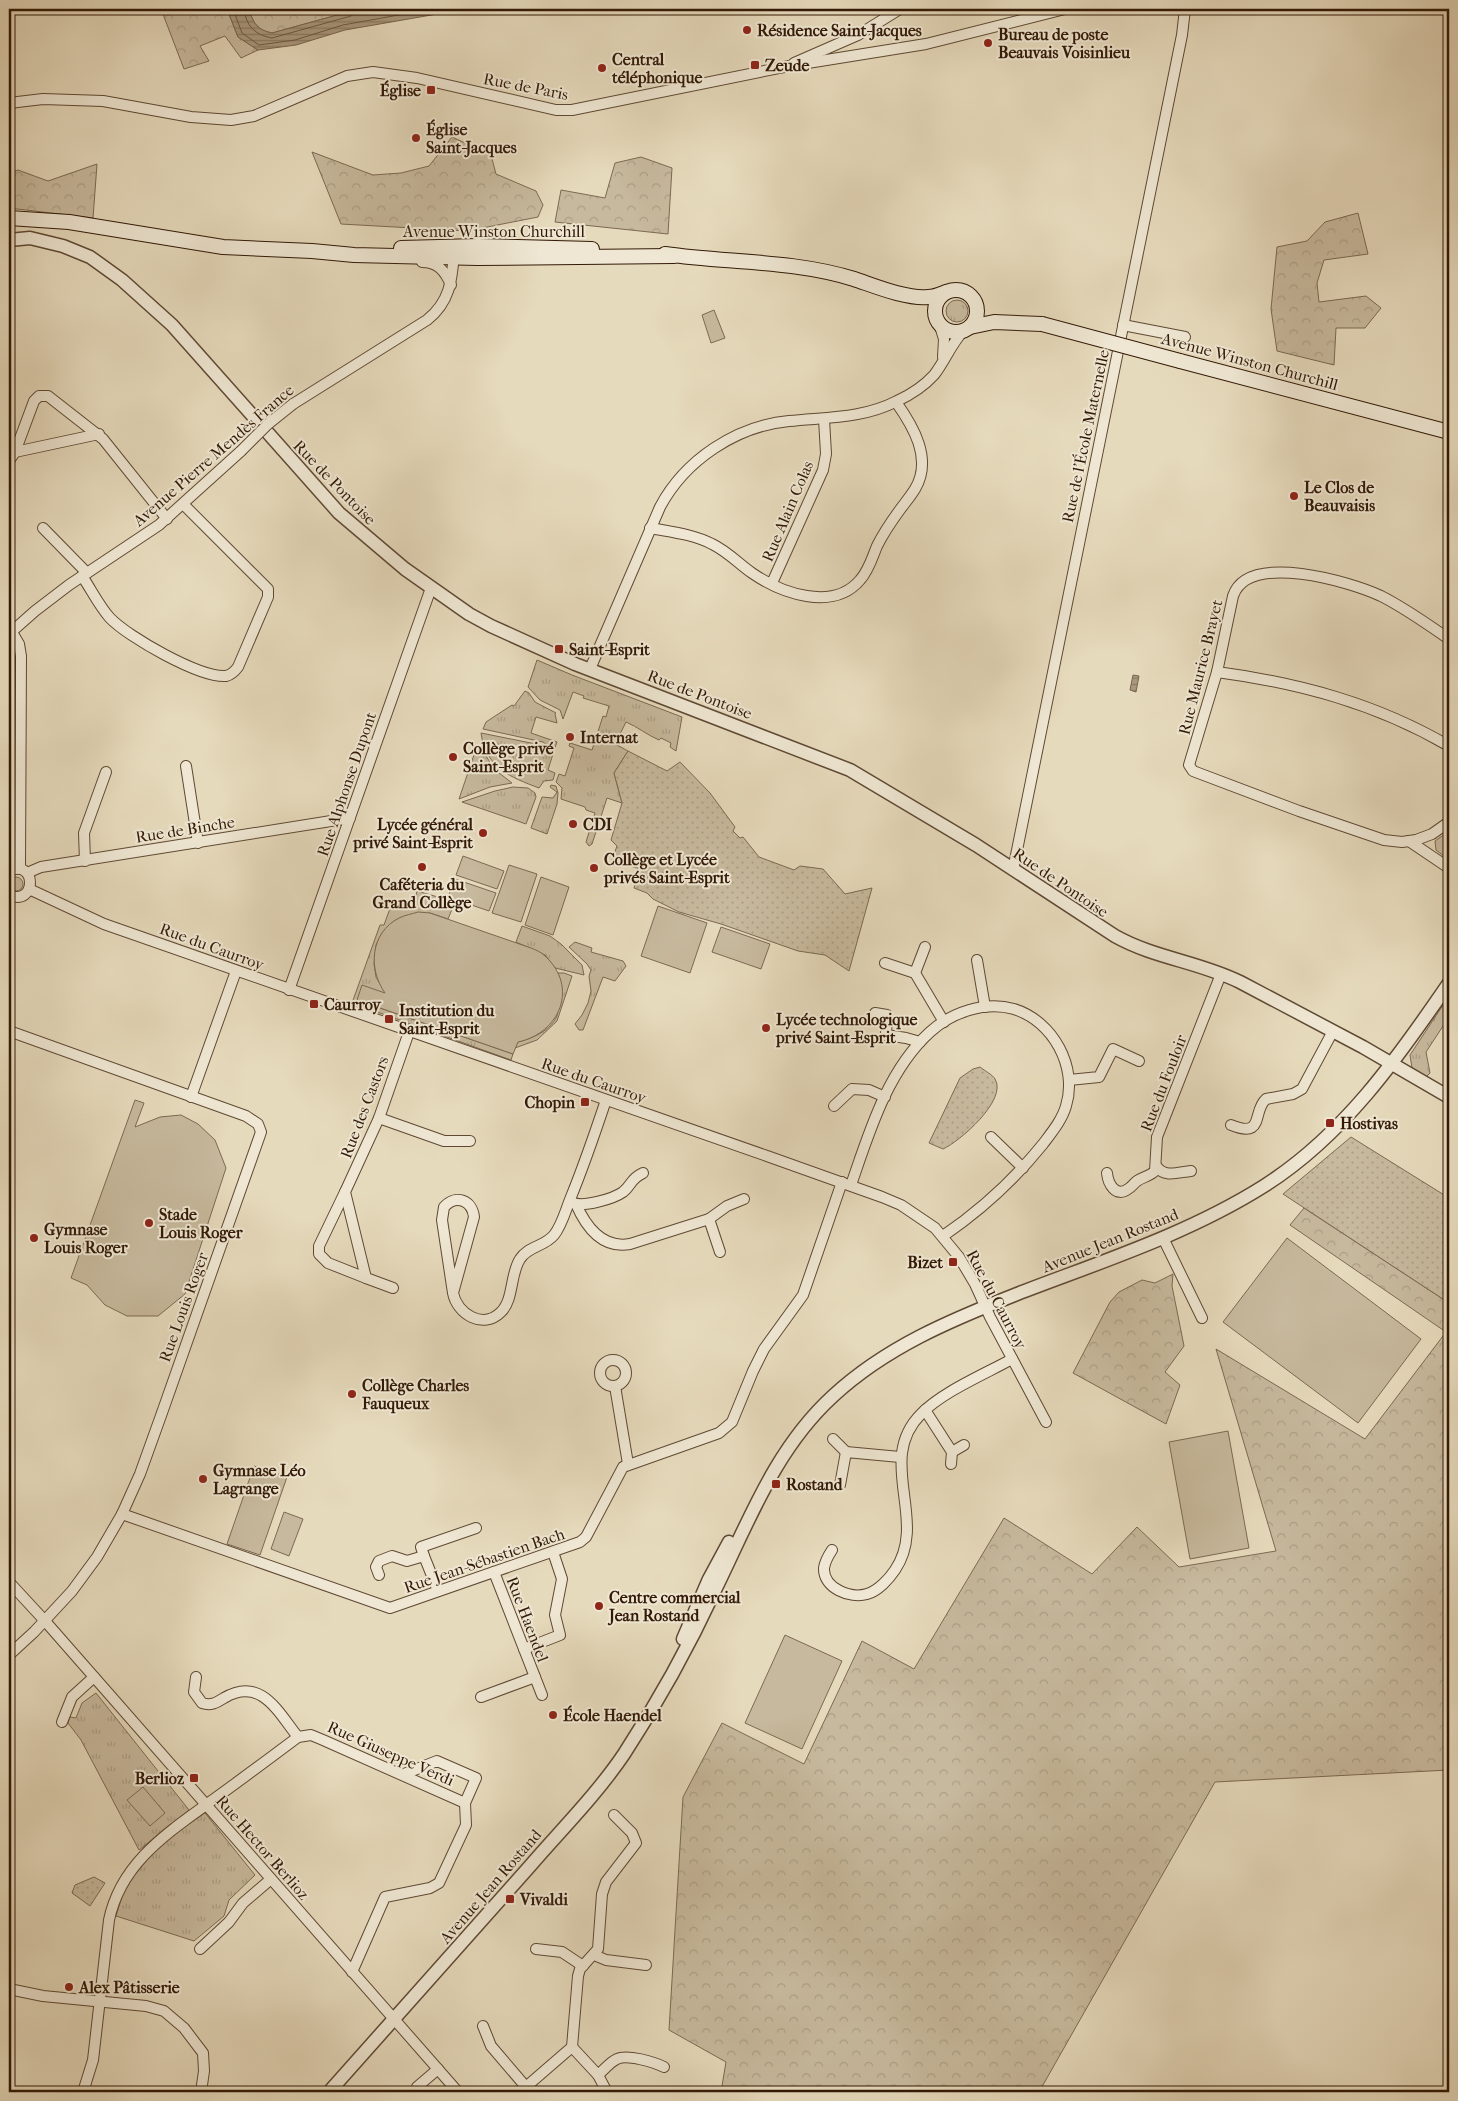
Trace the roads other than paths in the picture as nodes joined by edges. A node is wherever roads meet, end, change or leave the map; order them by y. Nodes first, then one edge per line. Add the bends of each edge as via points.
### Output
1 (900, 9) edge
2 (1065, 9) edge
3 (1185, 9) edge
4 (789, 66) junction
5 (9, 102) edge
6 (9, 218) edge
7 (9, 240) edge
8 (312, 251) junction
9 (454, 252) junction
10 (364, 256) junction
11 (451, 285) junction
12 (879, 287) junction
13 (946, 292) junction
14 (977, 305) junction
15 (937, 319) junction
16 (1042, 324) junction
17 (1123, 325) junction
18 (967, 328) junction
19 (1185, 337) dead end
20 (942, 360) junction
21 (896, 402) junction
22 (824, 419) junction
23 (1449, 432) edge
24 (99, 434) junction
25 (12, 457) edge
26 (184, 504) junction
27 (167, 519) junction
28 (43, 528) dead end
29 (650, 528) junction
30 (85, 574) junction
31 (772, 583) junction
32 (431, 588) junction
33 (10, 633) edge
34 (1449, 639) edge
35 (590, 669) junction
36 (1217, 672) junction
37 (1449, 746) edge
38 (186, 766) dead end
39 (106, 772) dead end
40 (350, 818) junction
41 (1449, 822) edge
42 (1409, 841) junction
43 (198, 842) junction
44 (85, 860) junction
45 (1449, 868) edge
46 (1013, 870) junction
47 (9, 871) edge
48 (23, 871) junction
49 (29, 889) junction
50 (9, 894) edge
51 (924, 947) dead end
52 (977, 960) dead end
53 (886, 963) dead end
54 (236, 971) junction
55 (915, 972) junction
56 (1221, 974) junction
57 (1449, 983) edge
58 (289, 990) junction
59 (985, 1007) junction
60 (875, 1013) dead end
61 (944, 1022) junction
62 (1333, 1030) junction
63 (9, 1031) edge
64 (409, 1032) junction
65 (920, 1042) junction
66 (1139, 1061) dead end
67 (1393, 1063) junction
68 (1069, 1080) junction
69 (192, 1096) junction
70 (885, 1097) junction
71 (1449, 1097) edge
72 (606, 1100) junction
73 (834, 1106) dead end
74 (379, 1118) junction
75 (1231, 1125) dead end
76 (992, 1137) dead end
77 (470, 1141) dead end
78 (1157, 1167) junction
79 (1023, 1168) junction
80 (1190, 1171) dead end
81 (643, 1173) dead end
82 (1107, 1173) dead end
83 (846, 1184) junction
84 (346, 1192) junction
85 (744, 1199) dead end
86 (573, 1203) junction
87 (709, 1219) junction
88 (943, 1236) junction
89 (1163, 1238) junction
90 (720, 1252) dead end
91 (366, 1278) junction
92 (393, 1288) dead end
93 (453, 1292) junction
94 (986, 1306) junction
95 (1202, 1318) dead end
96 (1012, 1359) junction
97 (615, 1386) dead end
98 (925, 1410) junction
99 (1046, 1422) dead end
100 (833, 1439) dead end
101 (964, 1445) dead end
102 (846, 1452) junction
103 (952, 1452) junction
104 (900, 1456) junction
105 (628, 1464) junction
106 (952, 1464) dead end
107 (840, 1485) dead end
108 (122, 1514) junction
109 (476, 1528) dead end
110 (832, 1550) dead end
111 (553, 1552) junction
112 (424, 1556) junction
113 (494, 1572) junction
114 (379, 1575) dead end
115 (9, 1582) edge
116 (438, 1592) junction
117 (46, 1621) junction
118 (524, 1649) junction
119 (9, 1655) edge
120 (94, 1677) junction
121 (196, 1677) dead end
122 (535, 1677) junction
123 (542, 1695) dead end
124 (482, 1697) dead end
125 (62, 1722) dead end
126 (298, 1737) junction
127 (404, 1774) junction
128 (465, 1803) junction
129 (206, 1805) junction
130 (614, 1815) dead end
131 (271, 1879) junction
132 (200, 1949) dead end
133 (536, 1949) dead end
134 (594, 1955) junction
135 (646, 1965) dead end
136 (583, 1966) junction
137 (352, 1972) junction
138 (9, 1989) edge
139 (100, 2002) junction
140 (393, 2019) junction
141 (482, 2026) dead end
142 (572, 2047) junction
143 (664, 2067) dead end
144 (438, 2069) junction
145 (598, 2075) junction
146 (417, 2087) dead end
147 (523, 2090) edge
148 (83, 2092) edge
149 (201, 2092) edge
150 (329, 2092) edge
151 (458, 2092) edge
152 (607, 2092) edge

1 - 4 street via 863,32
2 - 4 street, Rue de Paris via 926,44
3 - 17 street, Rue de l'École Maternelle
4 - 5 street, Rue de Paris via 567,111 373,72 353,74 254,116 231,120 191,117 103,101 43,99
6 - 8 main road, Avenue Winston Churchill via 69,222 223,247
7 - 32 street, Rue de Pontoise via 40,240 68,247 98,262 130,286 172,325 331,506
8 - 9 main road, Avenue Winston Churchill
8 - 10 main road, Avenue Winston Churchill
9 - 10 main road, Avenue Winston Churchill
9 - 11 street, Avenue Pierre Mendès France
9 - 12 main road, Avenue Winston Churchill via 674,256 756,262 836,274
10 - 11 street via 432,263 443,271
11 - 26 street, Avenue Pierre Mendès France, bridge via 445,301 433,315 293,404
12 - 13 main road, Avenue Winston Churchill via 927,298
12 - 15 main road, Avenue Winston Churchill via 924,307
13 - 14 main road via 964,291 973,297
13 - 15 main road via 938,301
14 - 16 main road, Avenue Winston Churchill via 992,314
14 - 18 main road via 976,318
15 - 18 main road via 951,331
15 - 20 street via 944,339
16 - 18 main road, Avenue Winston Churchill via 994,322
16 - 23 main road, Avenue Winston Churchill, bridge
17 - 19 street
17 - 46 street, Rue de l'École Maternelle
18 - 20 street
20 - 21 street via 929,379
21 - 22 street via 860,415
21 - 31 street via 917,436 921,455 919,479 915,490 884,533 865,574 850,589 831,596 803,595
22 - 29 street via 771,424 741,434 716,448 674,484
22 - 31 street, Rue Alain Colas via 826,454 823,470
24 - 25 street
24 - 25 street via 52,398 42,395 34,401
24 - 27 street
26 - 27 street, Avenue Pierre Mendès France
26 - 30 street via 268,589 268,597 238,667 232,673 221,676 206,672 144,644 110,618
27 - 30 street, Avenue Pierre Mendès France
28 - 30 street
29 - 31 street via 706,541
29 - 35 street
30 - 33 street, Avenue Pierre Mendès France
32 - 35 street, Rue de Pontoise via 484,623
32 - 40 street, Rue Alphonse Dupont
33 - 48 street via 19,644 20,656
34 - 36 street, Rue Maurice Brayet via 1395,604 1352,585 1306,575 1258,575 1244,581 1235,591
35 - 46 street, Rue de Pontoise via 842,766 908,803
36 - 37 street via 1264,679 1341,698 1396,719
36 - 42 street, Rue Maurice Brayet via 1189,763 1191,770 1367,836
38 - 43 street
39 - 44 street via 84,833
40 - 43 street, Rue de Binche
40 - 58 street, Rue Alphonse Dupont
41 - 42 street, Rue Maurice Brayet via 1427,836
42 - 45 street
43 - 44 street, Rue de Binche
44 - 48 street, Rue de Binche
46 - 56 street, Rue de Pontoise via 1125,942
47 - 48 street, Rue de Binche
48 - 49 street via 30,882
49 - 50 street via 21,896
49 - 54 street, Rue du Caurroy via 100,922
51 - 55 street
52 - 59 street
53 - 55 street
54 - 58 street, Rue du Caurroy
54 - 69 street
55 - 61 street
56 - 62 street, Rue de Pontoise
56 - 78 street, Rue du Fouloir via 1157,1137
57 - 67 street, Avenue Jean Rostand
58 - 64 street, Rue du Caurroy
59 - 61 street via 963,1012
59 - 68 street via 1013,1009 1039,1023 1062,1052
60 - 65 street via 887,1015 886,1035
61 - 65 street
62 - 67 street, Rue de Pontoise
62 - 75 street via 1302,1089 1266,1099 1260,1107 1258,1120 1252,1126 1241,1129
63 - 69 street, Rue Louis Roger
64 - 72 street, Rue du Caurroy
64 - 74 street, Rue des Castors
65 - 70 street
66 - 68 street via 1113,1049 1099,1077
67 - 71 street, Rue de Pontoise
67 - 89 street, Avenue Jean Rostand via 1359,1103 1299,1162 1245,1197
68 - 79 street via 1062,1116
69 - 108 street, Rue Louis Roger via 251,1118 261,1132 142,1468
70 - 73 street via 869,1090 852,1089
70 - 83 street
72 - 83 street, Rue du Caurroy
72 - 86 street
74 - 77 street via 444,1141
74 - 84 street, Rue des Castors
76 - 79 street
78 - 80 street via 1168,1174
78 - 82 street via 1152,1174 1124,1191 1112,1188
79 - 88 street via 989,1201
81 - 86 street via 620,1194 593,1203
83 - 88 street, Rue du Caurroy via 907,1208
83 - 105 street via 806,1288 764,1349 730,1426
84 - 91 street
84 - 91 street, Rue des Castors via 319,1246 319,1254 328,1263
85 - 87 street
86 - 87 street via 592,1231 610,1243 620,1245
86 - 93 street via 555,1234 521,1257 506,1306 500,1313 480,1320 466,1314 456,1304
87 - 90 street
88 - 94 street, Rue du Caurroy via 968,1270
89 - 94 street, Avenue Jean Rostand
89 - 95 street
91 - 92 street, Rue des Castors
93 - 93 street via 474,1217 470,1205 460,1199 447,1204 442,1215
94 - 96 street, Rue du Caurroy
94 - 140 street, Avenue Jean Rostand via 902,1345 870,1366 815,1413 793,1439 760,1493 689,1644 610,1773
96 - 98 street
96 - 99 street, Rue du Caurroy
97 - 105 street
98 - 103 street
98 - 104 street via 909,1431
100 - 102 street
101 - 103 street
102 - 104 street
102 - 107 street
103 - 106 street
104 - 110 street via 908,1536 904,1554 895,1570 870,1593 861,1596 848,1594 832,1586 825,1576 825,1565
105 - 111 street, Rue Jean-Sébastien Bach via 618,1472 586,1537
108 - 116 street, Rue Jean-Sébastien Bach via 390,1608
108 - 117 street, Rue Louis Roger via 97,1557
109 - 112 street via 421,1547
111 - 113 street, Rue Jean-Sébastien Bach
111 - 118 street via 562,1579 554,1615 560,1634
112 - 114 street via 407,1562 392,1556 379,1561 376,1567
112 - 116 street
113 - 116 street, Rue Jean-Sébastien Bach
113 - 118 street, Rue Haendel
115 - 117 street, Rue Hector Berlioz
117 - 119 street, Rue Louis Roger
117 - 120 street, Rue Hector Berlioz
118 - 122 street, Rue Haendel
120 - 125 street via 72,1697
120 - 129 street, Rue Hector Berlioz
121 - 126 street via 194,1692 202,1703 212,1704 238,1691 252,1691 271,1702
122 - 123 street, Rue Haendel
122 - 124 street, Rue Haendel
126 - 127 street, Rue Giuseppe Verdi via 315,1736
126 - 129 street
127 - 128 street, Rue Giuseppe Verdi
127 - 128 street via 438,1761 476,1778
128 - 137 street via 466,1825 442,1880 430,1888 385,1897
129 - 131 street, Rue Hector Berlioz
129 - 139 street via 161,1838 133,1867 118,1891 109,1920
130 - 134 street via 632,1833 636,1843 606,1882
131 - 132 street via 242,1903 229,1922
131 - 137 street, Rue Hector Berlioz
133 - 136 street via 562,1952
134 - 135 street via 606,1960
134 - 136 street
136 - 142 street via 578,1976
137 - 140 street, Rue Hector Berlioz
138 - 139 street
139 - 148 street via 93,2060
139 - 149 street via 153,2007 174,2017 202,2052
140 - 144 street, Rue Hector Berlioz
140 - 150 street, Avenue Jean Rostand
141 - 147 street via 491,2046
142 - 145 street
142 - 147 street
143 - 145 street via 651,2061 621,2058
144 - 146 street
144 - 151 street, Rue Hector Berlioz
145 - 152 street

